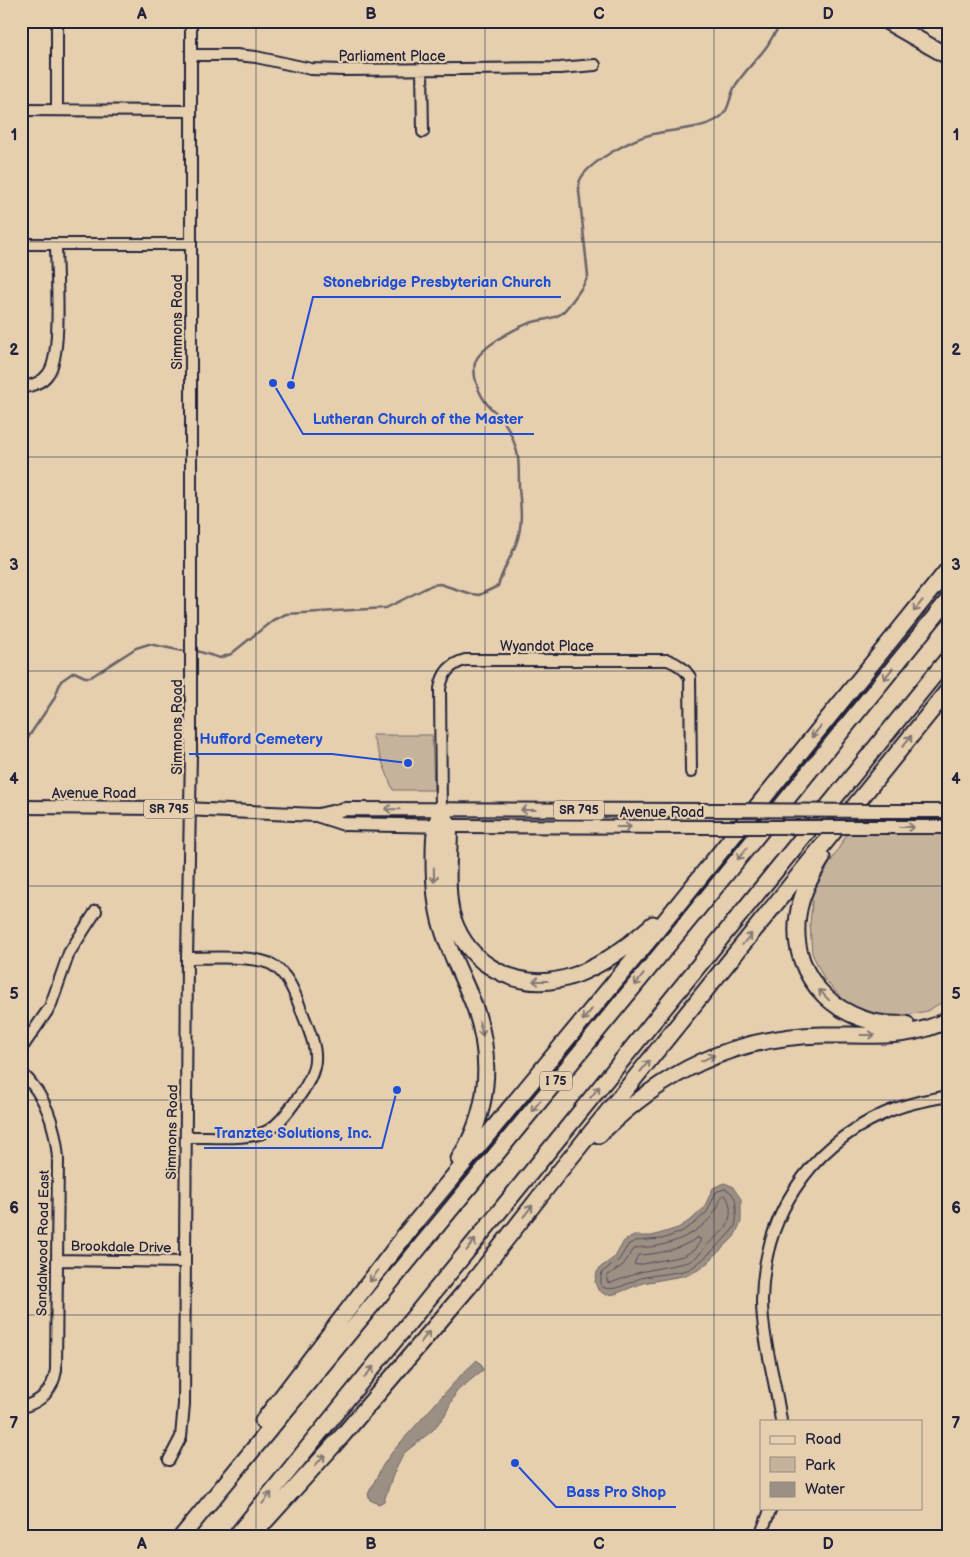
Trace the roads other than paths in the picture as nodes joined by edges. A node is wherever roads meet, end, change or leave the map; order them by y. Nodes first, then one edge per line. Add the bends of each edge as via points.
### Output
1 (57, 21) edge
2 (191, 21) edge
3 (886, 21) edge
4 (191, 55) junction
5 (949, 57) edge
6 (595, 65) dead end
7 (422, 69) junction
8 (21, 110) edge
9 (57, 110) junction
10 (191, 111) junction
11 (423, 132) dead end
12 (21, 244) edge
13 (56, 244) junction
14 (191, 244) junction
15 (21, 388) edge
16 (949, 568) edge
17 (949, 598) edge
18 (949, 657) edge
19 (949, 689) edge
20 (691, 772) dead end
21 (877, 779) junction
22 (21, 807) edge
23 (189, 809) junction
24 (441, 810) junction
25 (949, 811) edge
26 (316, 815) junction
27 (442, 826) junction
28 (949, 827) edge
29 (683, 896) junction
30 (96, 911) dead end
31 (187, 958) junction
32 (949, 1008) edge
33 (949, 1018) edge
34 (21, 1049) edge
35 (21, 1072) edge
36 (949, 1096) edge
37 (186, 1137) junction
38 (559, 1172) junction
39 (403, 1238) junction
40 (57, 1260) junction
41 (185, 1262) junction
42 (21, 1407) edge
43 (781, 1420) edge
44 (169, 1460) dead end
45 (771, 1510) edge
46 (186, 1530) edge
47 (236, 1536) edge
48 (252, 1536) edge
49 (760, 1536) edge

1 - 9 street
2 - 4 street, Simmons Road
3 - 5 highway
4 - 7 street, Parliament Place via 256,57 311,69
4 - 10 street, Simmons Road
6 - 7 street, Parliament Place
7 - 11 street
8 - 9 street
9 - 10 street
10 - 14 street, Simmons Road
12 - 13 street
13 - 14 street
13 - 15 street via 54,363 41,381
14 - 23 street, Simmons Road
16 -> 29 highway
17 -> 46 highway, I 75
47 -> 18 highway, I 75
21 -> 19 highway
20 - 24 street, Wyandot Place via 690,677 676,663 668,660 465,660 452,665 441,680
32 -> 21 highway via 929,1019 910,1023 882,1024 857,1018 835,1005 822,992 810,976 800,953 797,928 804,891 822,858
38 -> 21 highway
22 - 23 main road, Avenue Road / SR 795
23 - 26 main road, Avenue Road / SR 795
23 - 31 street, Simmons Road
25 -> 24 main road, Avenue Road / SR 795, bridge
24 -> 26 main road, Avenue Road / SR 795 via 345,809
24 - 27 highway
26 - 27 main road, Avenue Road / SR 795 via 344,824
27 -> 28 main road, Avenue Road / SR 795, bridge
29 -> 27 highway via 634,940 582,973 544,982 508,976 476,956 456,925 449,895
27 -> 39 highway via 434,889 437,908 444,935 480,1026 486,1082 479,1118 463,1153
29 -> 39 highway
30 - 34 street via 69,953 50,1007
31 - 37 street, Simmons Road
31 - 37 street via 257,960 276,968 295,994 312,1038 316,1059 314,1073 306,1088 284,1117 269,1130 250,1136
38 -> 33 highway via 652,1090 718,1054 791,1036 906,1033
35 - 40 street, Sandalwood Road East via 39,1092 54,1126 58,1158
36 - 43 street via 914,1102 857,1127 829,1148 811,1167 783,1210 767,1256 762,1302
37 - 41 street, Simmons Road
48 -> 38 highway via 472,1283
39 -> 46 highway via 203,1500
40 - 41 street, Brookdale Drive
40 - 42 street, Sandalwood Road East via 55,1376 42,1398
41 - 44 street, Simmons Road via 184,1404 181,1437
45 - 49 street

